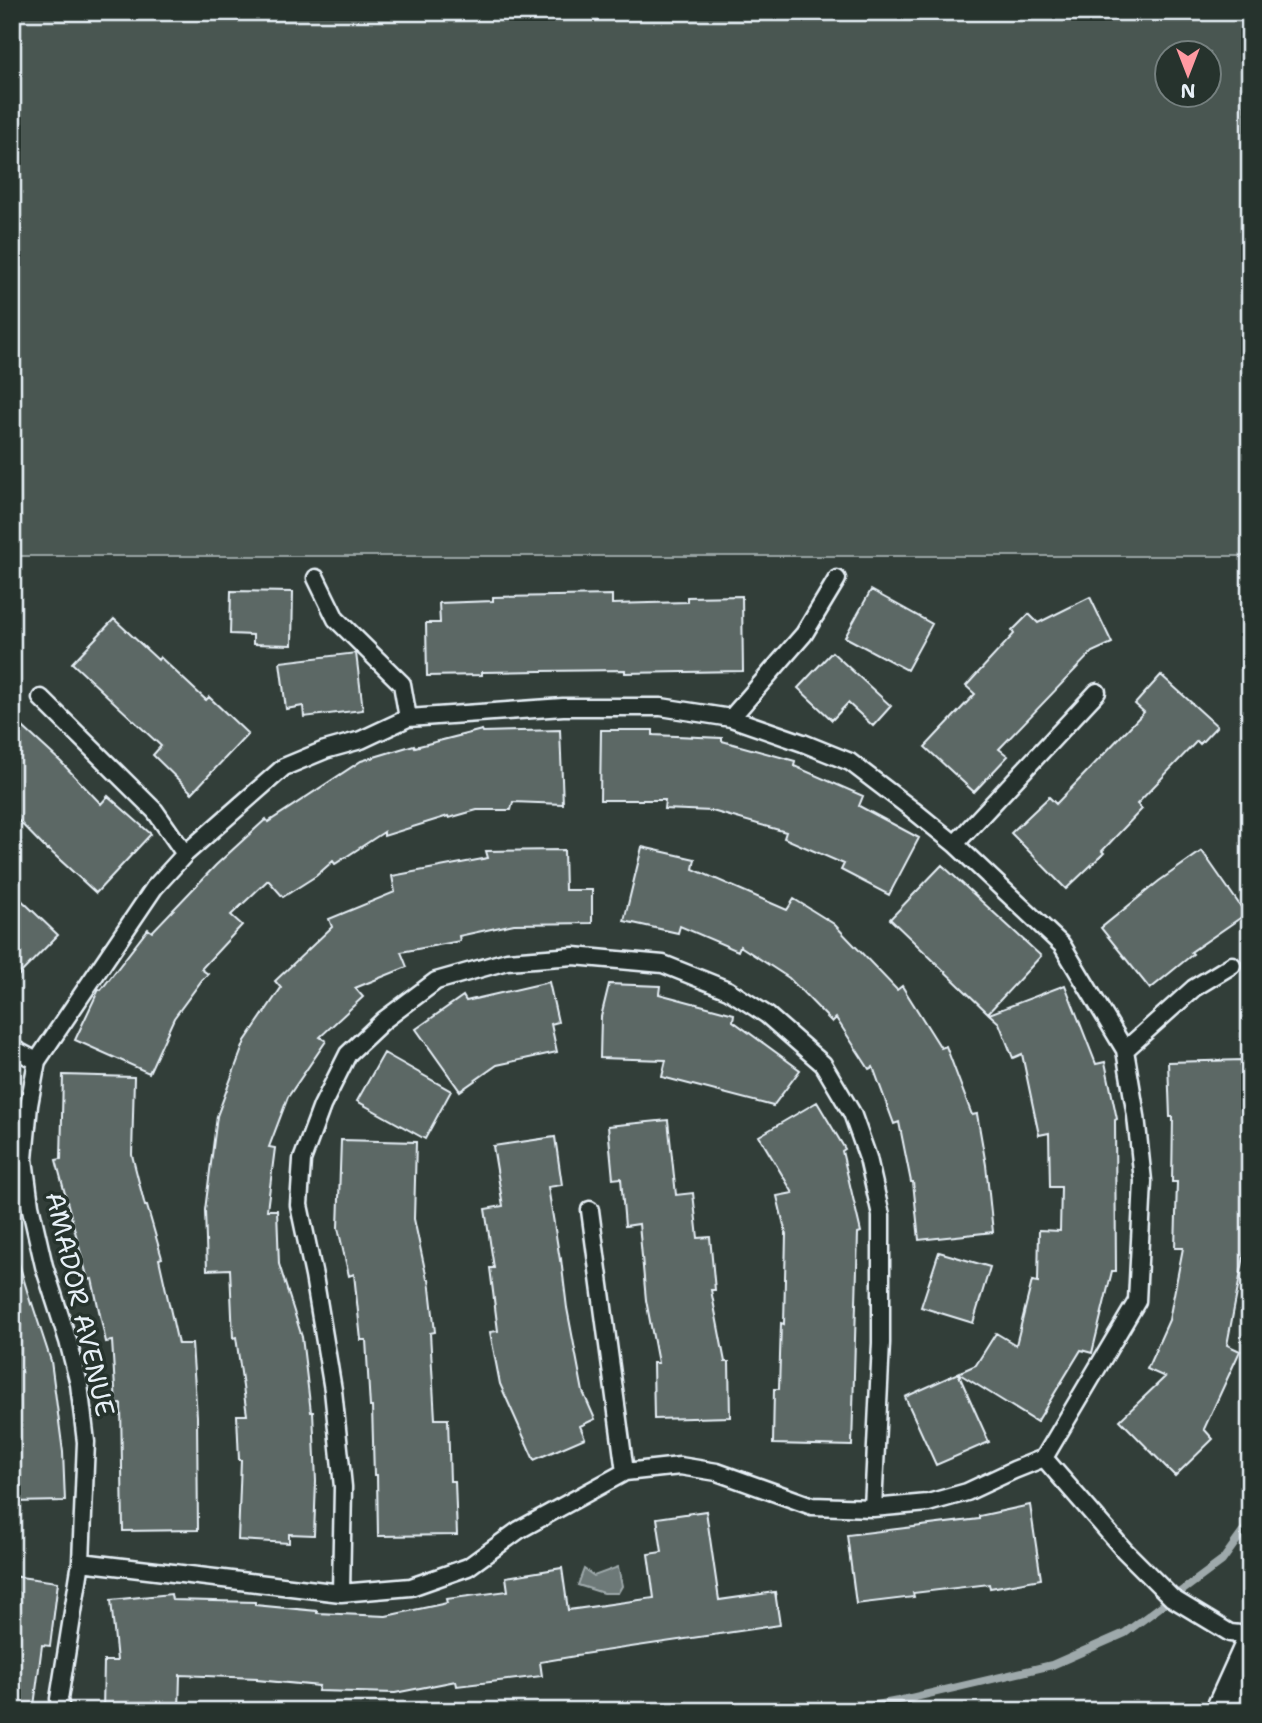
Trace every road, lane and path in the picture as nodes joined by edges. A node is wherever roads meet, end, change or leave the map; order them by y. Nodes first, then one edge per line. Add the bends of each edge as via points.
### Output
1 (316, 578) dead end
2 (838, 579) dead end
3 (1097, 692) dead end
4 (41, 698) dead end
5 (408, 718) junction
6 (731, 718) junction
7 (955, 844) junction
8 (185, 854) junction
9 (1232, 965) dead end
10 (12, 1048) edge
11 (1125, 1050) junction
12 (37, 1060) junction
13 (590, 1210) dead end
14 (1044, 1458) junction
15 (625, 1472) junction
16 (873, 1508) junction
17 (81, 1562) junction
18 (341, 1593) junction
19 (1250, 1636) edge
20 (1250, 1649) edge
21 (61, 1711) edge
22 (1222, 1711) edge

1 - 5 lane via 336,619 402,684
2 - 6 lane via 804,634
3 - 7 lane
4 - 8 lane via 155,811
5 - 6 lane via 563,707 661,707
5 - 8 lane via 284,767
6 - 7 lane via 850,762
7 - 11 lane via 1062,945
8 - 12 lane via 154,888
9 - 11 lane via 1194,988
10 - 12 lane
11 - 14 lane via 1143,1181 1137,1301
12 - 17 lane, AMADOR AVENUE via 23,1159 44,1266 79,1384 86,1442
13 - 15 lane
14 - 16 lane via 967,1492 928,1503
14 - 19 lane via 1172,1598 1230,1633
15 - 16 lane via 680,1466 717,1472 812,1506
15 - 18 lane via 519,1530 468,1567 411,1587
16 - 18 lane via 881,1343 880,1215 869,1158 852,1113 823,1064 767,1015 729,990 663,964 574,956 507,961 436,981 348,1054 302,1160 299,1205 333,1390 343,1487
17 - 18 lane
17 - 21 lane, AMADOR AVENUE via 58,1699
20 - 22 street

